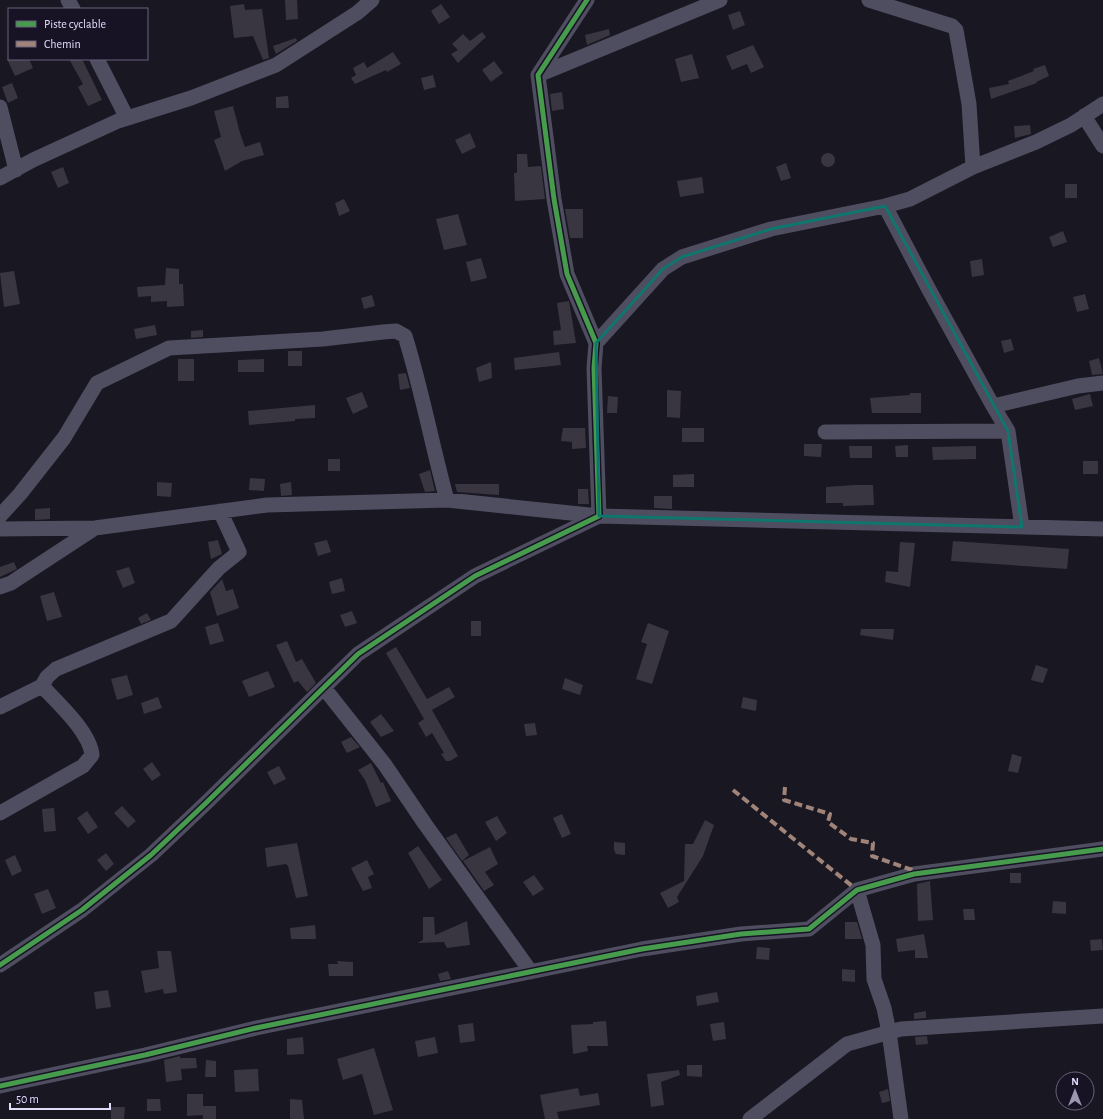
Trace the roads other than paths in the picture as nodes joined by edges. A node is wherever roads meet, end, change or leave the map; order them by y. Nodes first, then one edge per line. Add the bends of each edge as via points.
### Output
1 (372, 0) edge
2 (587, 0) edge
3 (720, 0) edge
4 (869, 0) edge
5 (98, 60) edge
6 (538, 75) junction
7 (1103, 104) edge
8 (0, 107) edge
9 (1084, 116) junction
10 (127, 118) junction
11 (1103, 146) edge
12 (973, 167) junction
13 (16, 170) junction
14 (0, 178) edge
15 (885, 206) junction
16 (596, 342) junction
17 (1103, 383) edge
18 (993, 406) junction
19 (1008, 431) junction
20 (825, 432) dead end
21 (448, 500) junction
22 (220, 512) junction
23 (0, 516) edge
24 (599, 516) junction
25 (1022, 527) junction
26 (95, 528) junction
27 (0, 529) edge
28 (1103, 529) edge
29 (0, 587) edge
30 (42, 686) junction
31 (324, 688) junction
32 (0, 707) edge
33 (0, 813) edge
34 (1103, 849) edge
35 (857, 890) junction
36 (0, 965) edge
37 (531, 972) junction
38 (1103, 1016) edge
39 (889, 1032) junction
40 (0, 1086) edge
41 (750, 1119) edge
42 (901, 1119) edge

1 - 10 street via 357,13 276,65 191,98
2 - 6 street
3 - 6 street
4 - 12 street via 952,26 956,30 969,104
5 - 10 street
6 - 16 street via 554,199 567,274
7 - 9 street
8 - 13 street
9 - 11 street
9 - 12 street via 1036,142
10 - 13 street
12 - 15 street via 910,199
13 - 14 street
15 - 16 street via 771,229 682,257 663,269
15 - 18 street
16 - 24 street via 594,368
17 - 18 street via 1078,386
18 - 19 street
19 - 20 street
19 - 25 street
21 - 22 street via 266,505
21 - 23 street via 406,336 396,331 323,339 169,348 97,384 64,438
21 - 24 street
22 - 26 street
22 - 30 street via 239,552 218,568 171,621 56,669
24 - 25 street
24 - 31 street via 475,576 358,654
25 - 28 street
26 - 27 street
26 - 29 street
30 - 32 street
30 - 33 street via 80,728 92,747 92,755 83,766
31 - 36 street via 150,855 82,910
31 - 37 street via 385,765 424,824
34 - 35 street via 914,874
35 - 37 street via 809,929 741,934 642,949
35 - 39 street via 873,945 874,979
37 - 40 street via 256,1028
38 - 39 street via 901,1029
39 - 41 street via 847,1044
39 - 42 street

